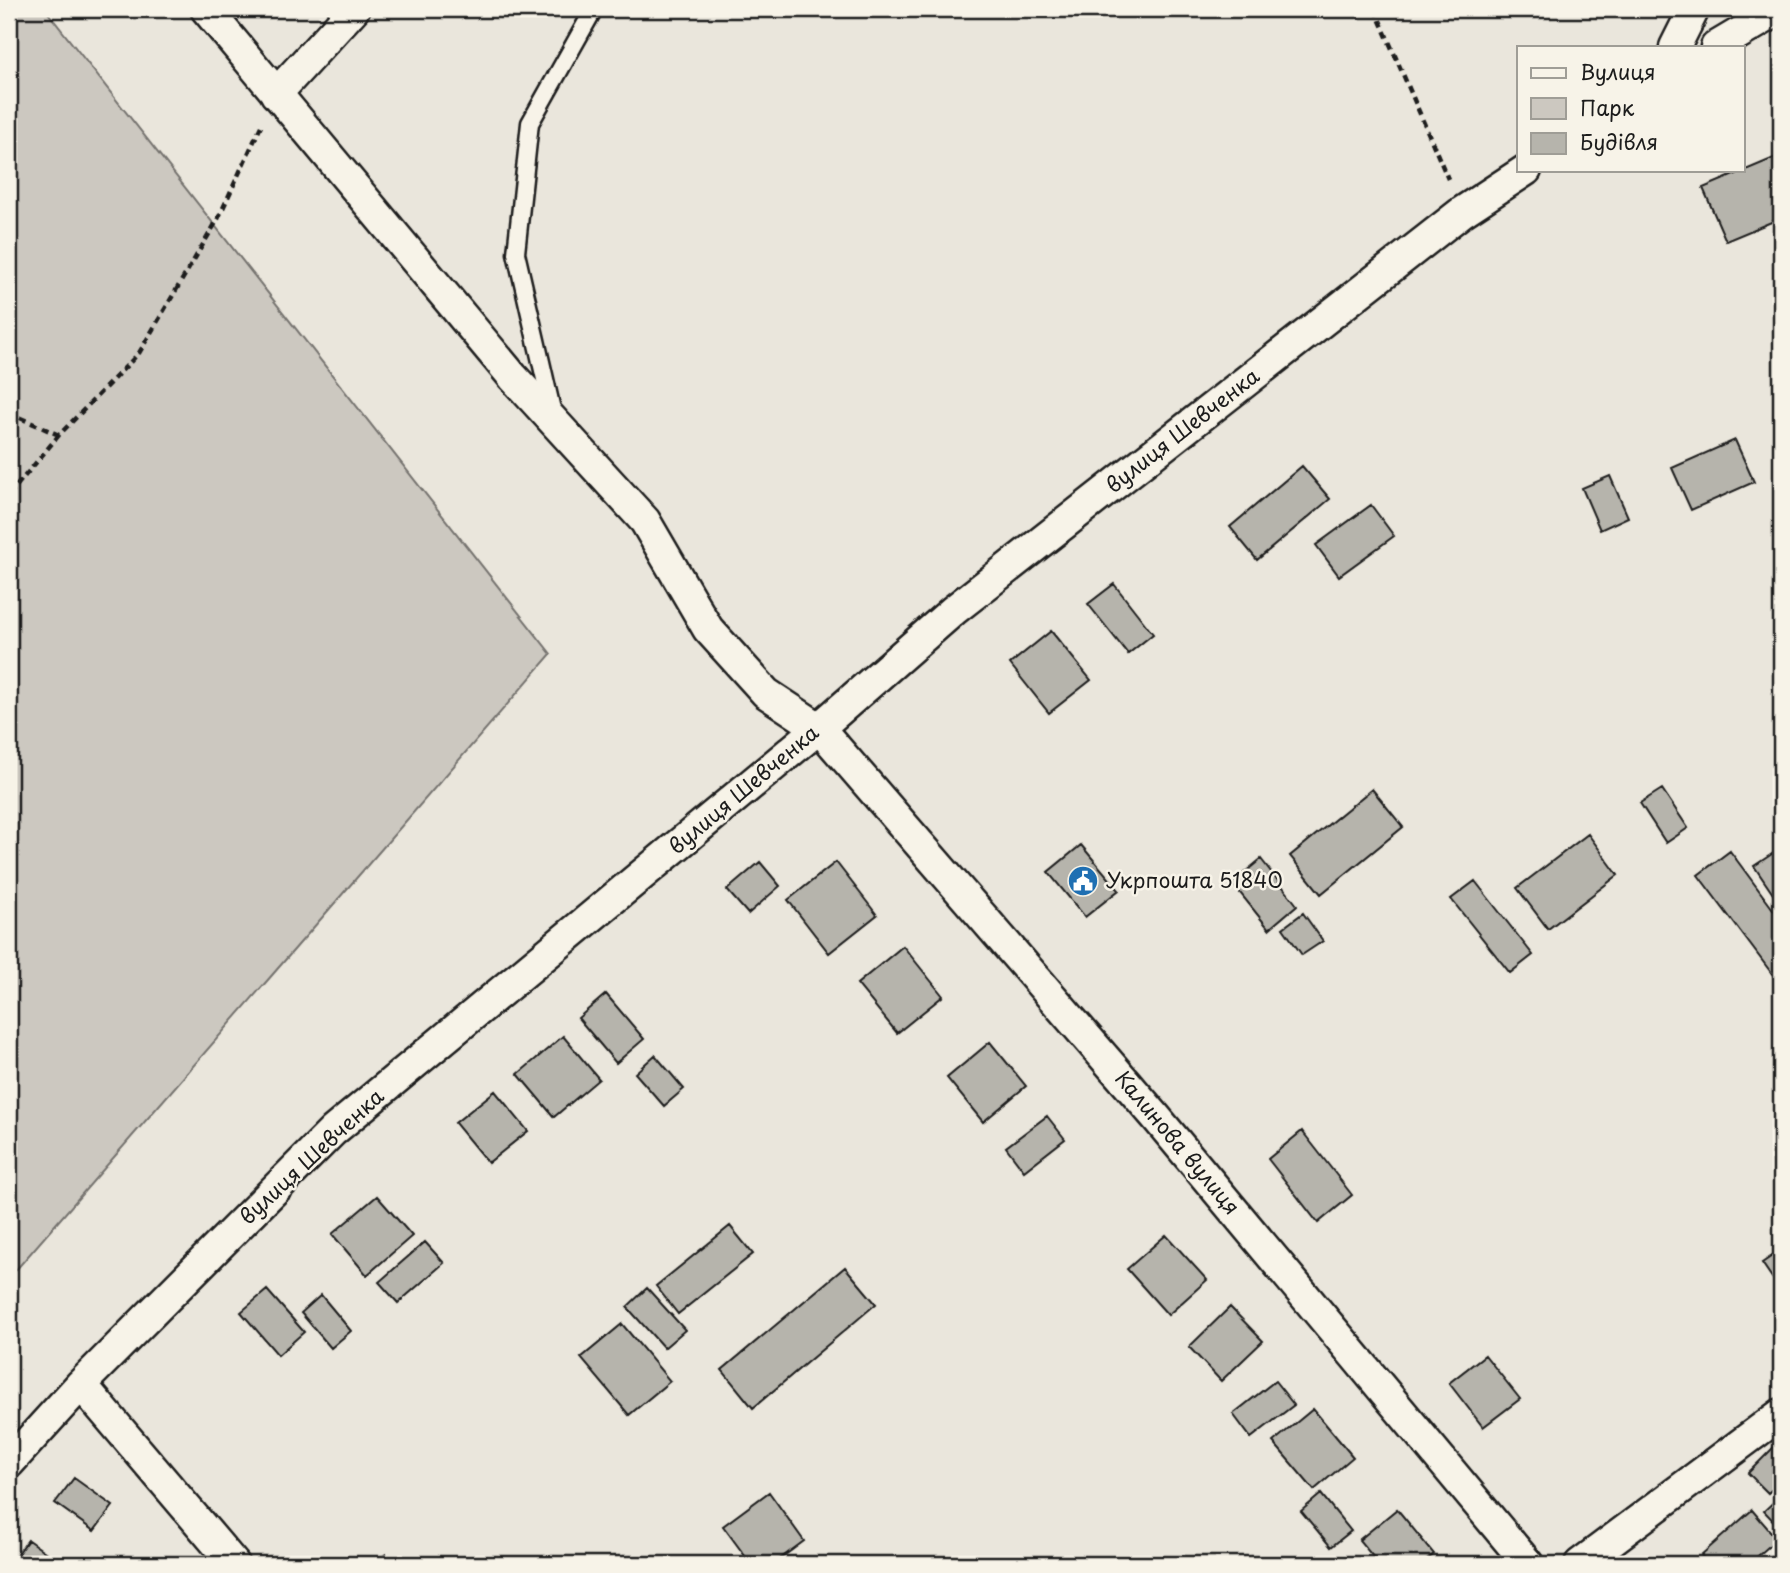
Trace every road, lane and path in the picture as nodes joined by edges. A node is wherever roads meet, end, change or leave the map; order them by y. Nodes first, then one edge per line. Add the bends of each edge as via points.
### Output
1 (206, 9) edge
2 (354, 9) edge
3 (594, 9) edge
4 (1375, 9) edge
5 (1694, 9) edge
6 (1780, 9) edge
7 (1676, 46) edge
8 (1718, 46) edge
9 (276, 94) junction
10 (1523, 172) edge
11 (1462, 212) junction
12 (9, 413) edge
13 (555, 423) junction
14 (59, 435) junction
15 (9, 495) edge
16 (820, 728) junction
17 (81, 1384) junction
18 (1781, 1414) edge
19 (9, 1463) edge
20 (234, 1564) edge
21 (1528, 1564) edge
22 (1580, 1564) edge

1 - 9 street
2 - 9 street
3 - 13 lane via 530,123 516,253
4 - 11 path
5 - 7 street
6 - 8 street
9 - 13 street, Калинова вулиця
9 - 14 path via 218,219 139,353
10 - 11 street, вулиця Шевченка
11 - 16 street, вулиця Шевченка via 954,610
12 - 14 path
13 - 16 street, Калинова вулиця via 645,521 708,629 766,693
14 - 15 path
16 - 17 street, вулиця Шевченка via 333,1131
16 - 21 street, Калинова вулиця via 1155,1116
17 - 19 street, вулиця Шевченка
17 - 20 street
18 - 22 street

